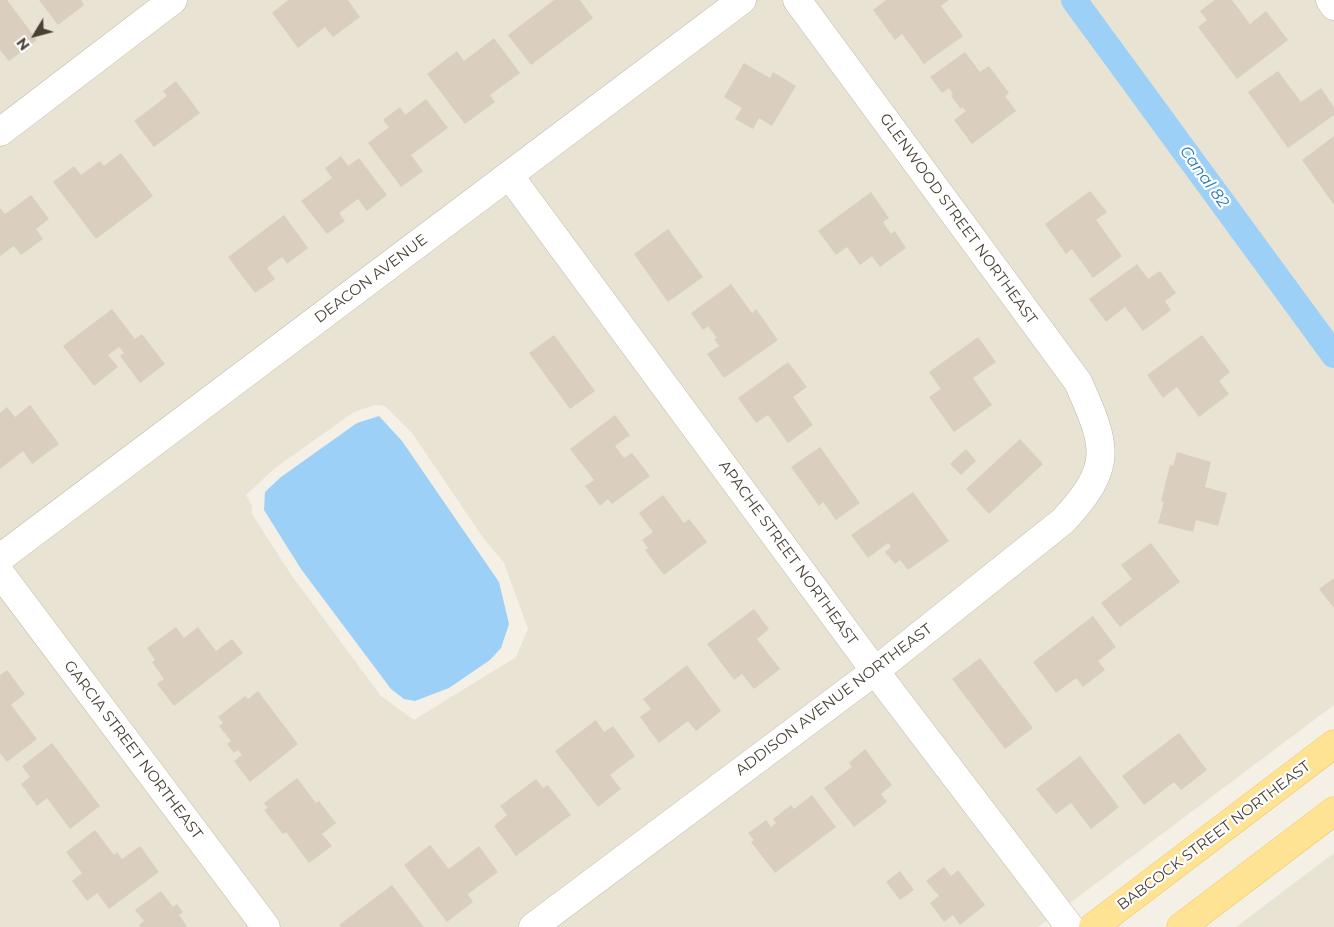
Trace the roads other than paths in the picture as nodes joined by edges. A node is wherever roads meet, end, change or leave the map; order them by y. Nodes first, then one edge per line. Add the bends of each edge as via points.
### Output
1 (173, 0) edge
2 (742, 0) edge
3 (797, 0) edge
4 (1330, 0) edge
5 (1334, 6) edge
6 (0, 132) edge
7 (509, 175) junction
8 (1101, 447) joint
9 (0, 558) edge
10 (0, 573) edge
11 (875, 671) junction
12 (1334, 744) edge
13 (1334, 812) edge
14 (266, 927) edge
15 (533, 927) edge
16 (1070, 927) edge
17 (1093, 927) edge
18 (1181, 927) edge

1 - 6 street
2 - 7 street, DEACON AVENUE
3 - 8 street, GLENWOOD STREET NORTHEAST via 1078,382 1092,414
4 - 5 street
7 - 9 street, DEACON AVENUE
7 - 11 street, APACHE STREET NORTHEAST
8 - 11 street, ADDISON AVENUE NORTHEAST via 1098,473 1085,498 1063,521
10 - 14 street, GARCIA STREET NORTHEAST
11 - 15 street, ADDISON AVENUE NORTHEAST
11 - 16 street, APACHE STREET NORTHEAST
12 - 17 main road, BABCOCK STREET NORTHEAST
13 - 18 main road

